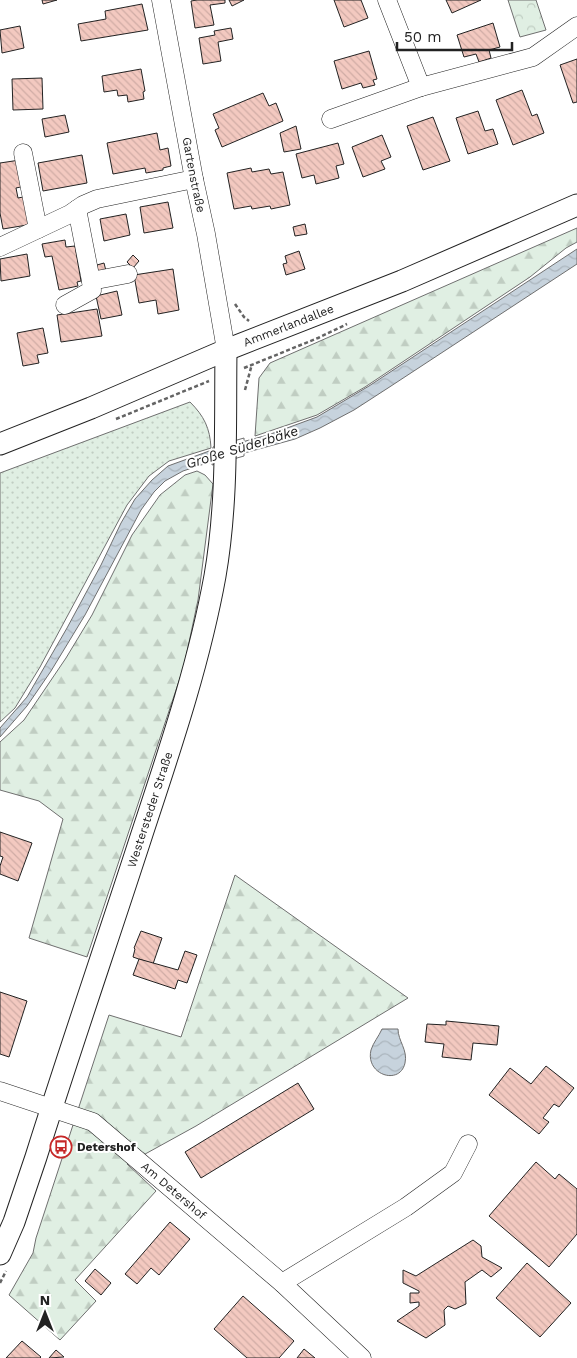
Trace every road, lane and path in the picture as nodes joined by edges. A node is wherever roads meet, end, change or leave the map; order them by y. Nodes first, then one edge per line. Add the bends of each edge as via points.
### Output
1 (162, 0) edge
2 (387, 0) edge
3 (577, 26) edge
4 (421, 87) junction
5 (331, 119) dead end
6 (23, 153) dead end
7 (194, 179) junction
8 (577, 205) edge
9 (77, 210) junction
10 (38, 229) junction
11 (0, 247) edge
12 (128, 274) dead end
13 (91, 281) junction
14 (233, 300) dead end
15 (65, 305) dead end
16 (258, 338) junction
17 (226, 350) junction
18 (0, 444) edge
19 (0, 1091) edge
20 (51, 1108) junction
21 (468, 1144) dead end
22 (0, 1254) edge
23 (282, 1283) junction
24 (362, 1358) edge

1 - 7 street, Gartenstraße
2 - 4 street
3 - 4 street via 533,57
4 - 5 street
6 - 10 street
7 - 9 street via 97,199
7 - 17 street, Gartenstraße
8 - 16 main road, Ammerlandallee via 402,281
9 - 10 street
9 - 13 street
10 - 11 street
12 - 13 street
13 - 15 street via 92,290
14 - 16 path via 244,317 254,325
16 - 17 main road, Ammerlandallee
17 - 18 main road, Ammerlandallee
17 - 20 main road, Westersteder Straße via 225,469 215,575 195,668
19 - 20 street, Am Detershof
20 - 22 main road, Westersteder Straße
20 - 23 street, Am Detershof via 93,1122
21 - 23 street via 453,1173 406,1207
23 - 24 street, Am Detershof

